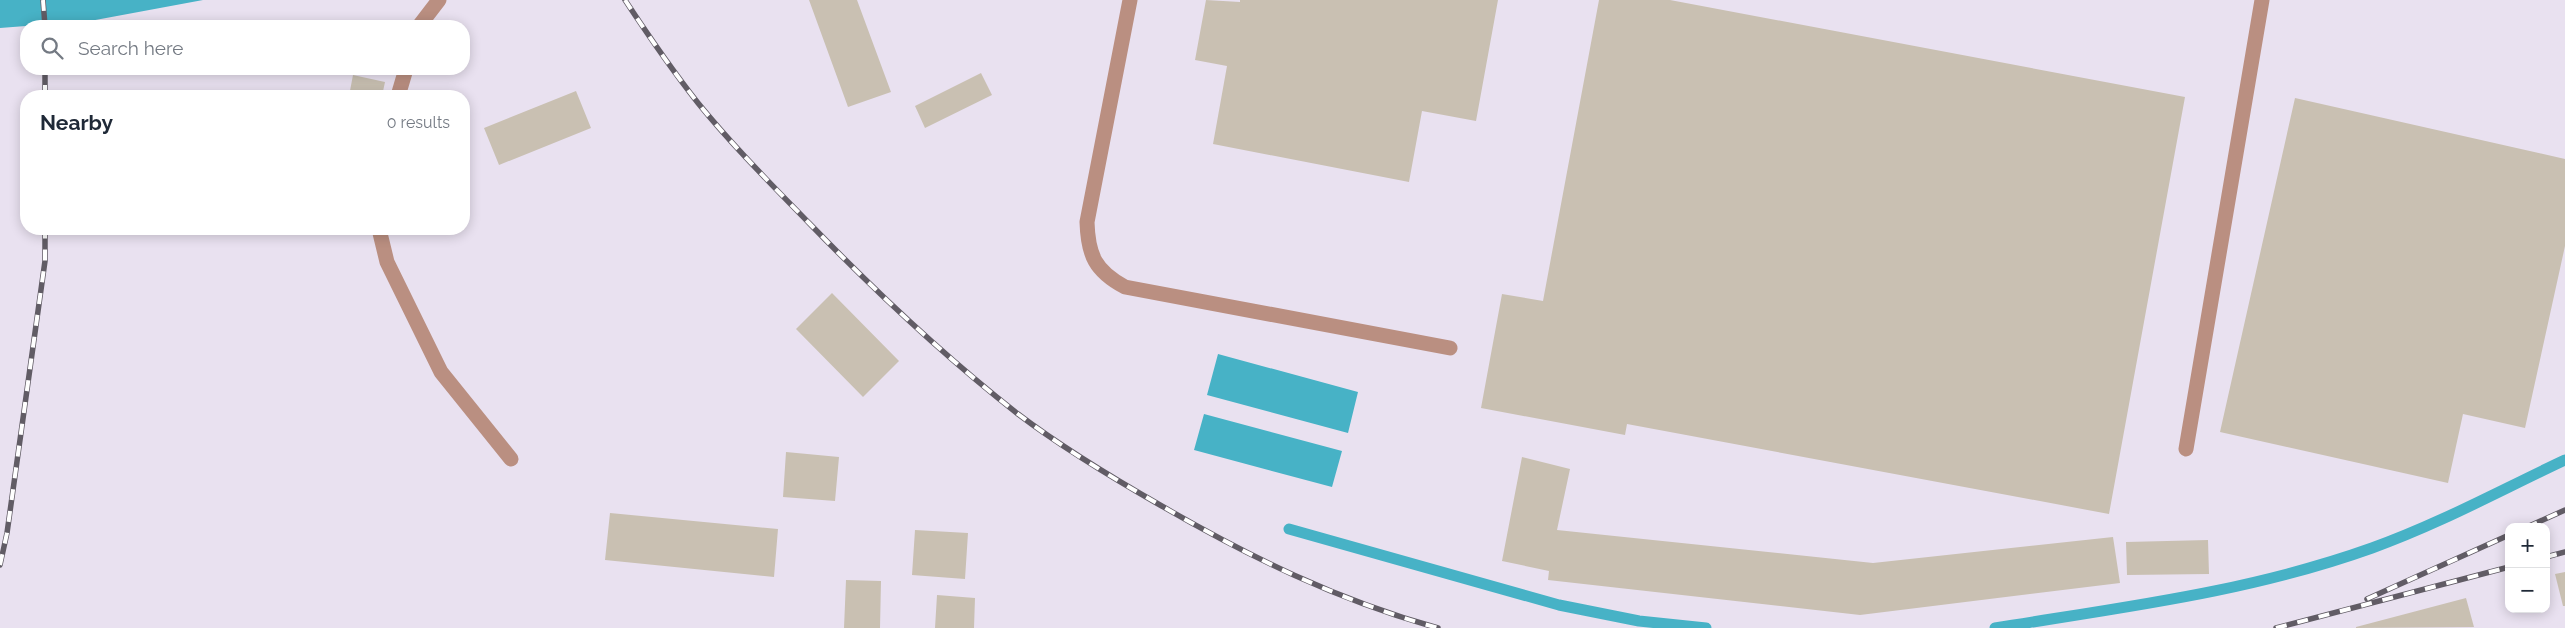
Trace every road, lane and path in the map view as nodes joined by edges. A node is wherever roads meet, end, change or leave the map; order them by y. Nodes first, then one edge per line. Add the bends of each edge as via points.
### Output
1 (439, 0) edge
2 (1130, 0) edge
3 (2262, 0) edge
4 (424, 20) edge
5 (404, 75) edge
6 (400, 90) edge
7 (380, 235) edge
8 (1450, 348) dead end
9 (2186, 449) dead end
10 (511, 459) dead end

1 - 4 street
2 - 8 street via 1087,222 1087,245 1095,263 1108,278 1125,287
3 - 9 street
5 - 6 street
7 - 10 street via 387,262 441,372

